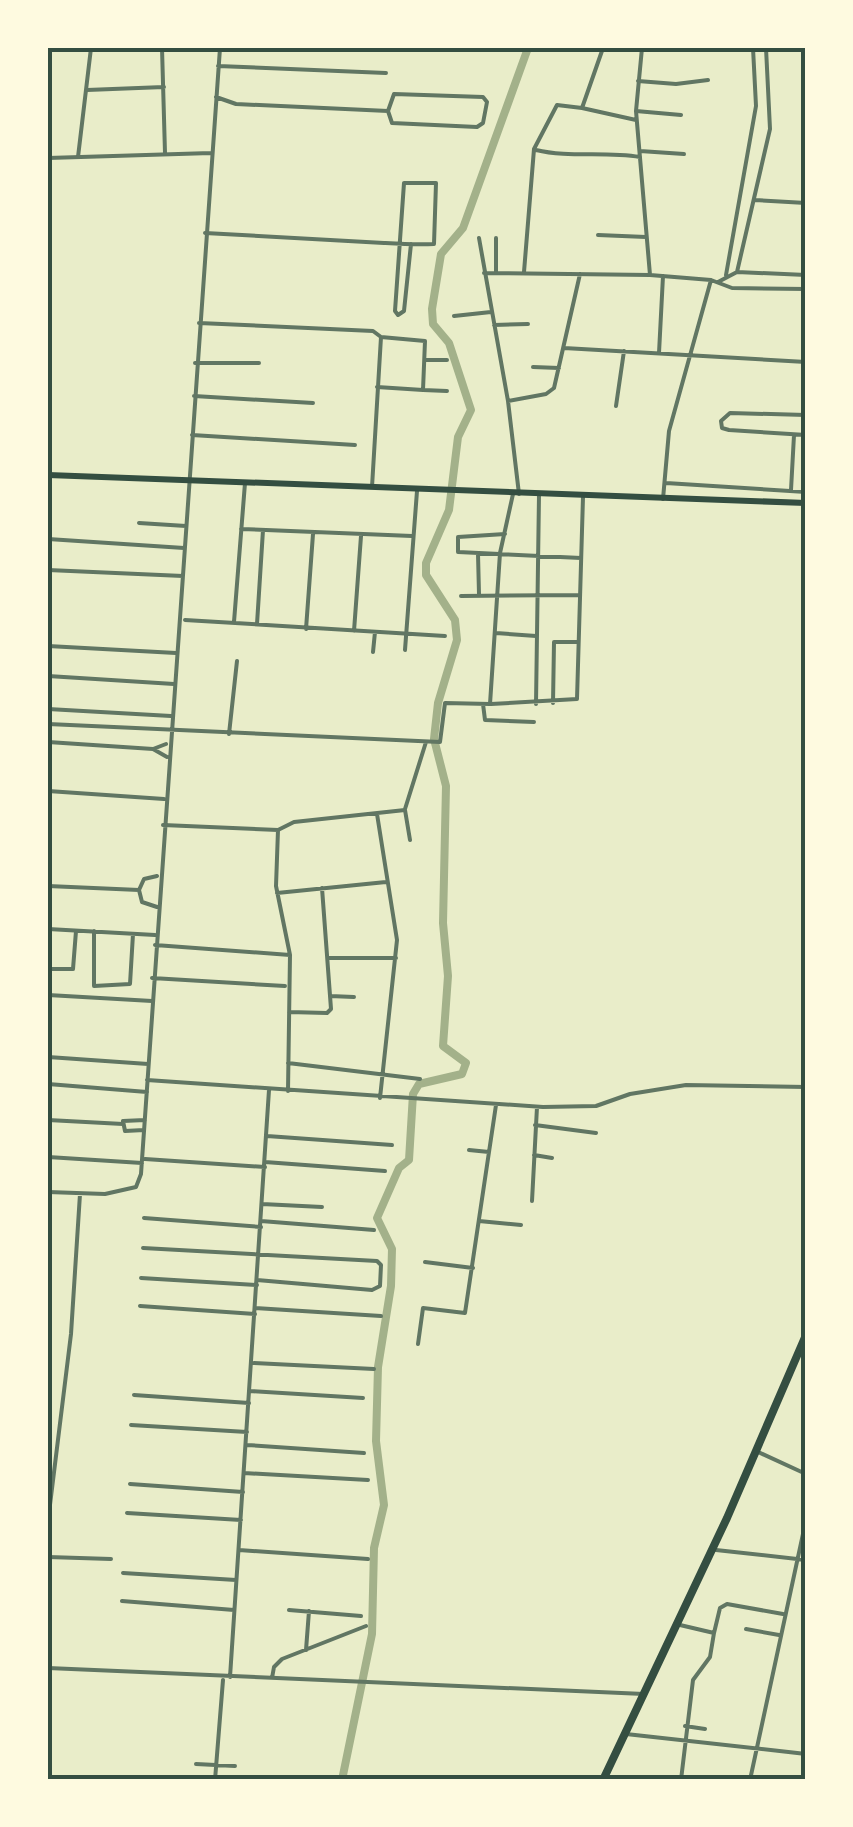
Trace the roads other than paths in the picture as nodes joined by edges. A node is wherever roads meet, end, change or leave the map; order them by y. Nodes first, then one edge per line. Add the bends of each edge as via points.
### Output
1 (91, 48) edge
2 (162, 48) edge
3 (220, 48) edge
4 (603, 48) edge
5 (642, 48) edge
6 (753, 48) edge
7 (766, 48) edge
8 (218, 66) junction
9 (386, 73) dead end
10 (636, 80) junction
11 (708, 80) dead end
12 (164, 87) junction
13 (87, 90) junction
14 (216, 98) junction
15 (582, 108) junction
16 (388, 110) junction
17 (636, 111) junction
18 (681, 116) dead end
19 (637, 120) junction
20 (534, 150) junction
21 (165, 154) junction
22 (211, 154) junction
23 (640, 154) junction
24 (684, 154) dead end
25 (48, 158) edge
26 (78, 158) junction
27 (755, 200) junction
28 (806, 203) edge
29 (205, 233) junction
30 (598, 235) dead end
31 (646, 237) junction
32 (479, 238) dead end
33 (496, 238) dead end
34 (400, 244) junction
35 (411, 244) junction
36 (496, 272) junction
37 (524, 272) junction
38 (581, 272) junction
39 (737, 272) junction
40 (484, 273) junction
41 (650, 274) junction
42 (726, 274) junction
43 (806, 275) edge
44 (663, 276) junction
45 (711, 280) junction
46 (718, 282) junction
47 (806, 289) edge
48 (491, 312) junction
49 (454, 316) dead end
50 (199, 323) junction
51 (528, 324) dead end
52 (494, 325) junction
53 (381, 337) junction
54 (564, 348) junction
55 (624, 351) junction
56 (659, 354) junction
57 (690, 356) junction
58 (426, 360) junction
59 (447, 360) dead end
60 (806, 362) edge
61 (196, 363) junction
62 (258, 363) dead end
63 (533, 367) dead end
64 (559, 368) junction
65 (377, 386) junction
66 (423, 390) junction
67 (447, 390) dead end
68 (194, 396) junction
69 (508, 401) junction
70 (313, 403) dead end
71 (616, 406) dead end
72 (806, 415) edge
73 (192, 435) junction
74 (794, 435) junction
75 (806, 435) edge
76 (354, 445) dead end
77 (48, 475) edge
78 (189, 480) junction
79 (244, 483) junction
80 (664, 483) junction
81 (372, 490) junction
82 (417, 491) junction
83 (790, 492) junction
84 (806, 492) edge
85 (516, 494) junction
86 (539, 495) junction
87 (583, 497) junction
88 (663, 498) junction
89 (806, 503) edge
90 (139, 523) dead end
91 (186, 526) junction
92 (241, 529) junction
93 (263, 530) junction
94 (313, 532) junction
95 (505, 534) junction
96 (362, 535) junction
97 (412, 536) junction
98 (48, 539) edge
99 (184, 548) junction
100 (500, 553) junction
101 (478, 554) junction
102 (536, 556) junction
103 (581, 558) junction
104 (48, 570) edge
105 (183, 576) junction
106 (537, 593) junction
107 (479, 594) junction
108 (498, 594) junction
109 (579, 595) junction
110 (460, 596) dead end
111 (184, 620) dead end
112 (234, 622) junction
113 (257, 624) junction
114 (306, 629) junction
115 (354, 631) junction
116 (374, 632) junction
117 (405, 632) junction
118 (496, 633) junction
119 (446, 636) dead end
120 (536, 636) junction
121 (578, 642) junction
122 (48, 646) edge
123 (405, 650) dead end
124 (373, 652) dead end
125 (176, 653) junction
126 (237, 660) dead end
127 (48, 676) edge
128 (174, 684) junction
129 (48, 692) edge
130 (483, 703) junction
131 (553, 703) junction
132 (490, 704) junction
133 (536, 704) junction
134 (48, 709) edge
135 (171, 716) junction
136 (534, 722) dead end
137 (48, 724) edge
138 (170, 731) junction
139 (230, 734) junction
140 (48, 742) edge
141 (428, 742) junction
142 (168, 743) junction
143 (153, 750) junction
144 (167, 757) junction
145 (48, 791) edge
146 (164, 799) junction
147 (405, 810) junction
148 (378, 814) junction
149 (163, 825) junction
150 (278, 830) junction
151 (410, 840) dead end
152 (159, 876) junction
153 (386, 882) junction
154 (48, 886) edge
155 (322, 888) junction
156 (139, 890) junction
157 (278, 893) junction
158 (157, 908) junction
159 (48, 929) edge
160 (76, 930) junction
161 (94, 931) junction
162 (133, 934) junction
163 (155, 935) junction
164 (155, 945) junction
165 (290, 955) junction
166 (328, 958) junction
167 (396, 958) junction
168 (48, 968) edge
169 (152, 978) junction
170 (285, 986) dead end
171 (48, 995) edge
172 (330, 996) junction
173 (354, 997) dead end
174 (152, 1001) junction
175 (289, 1012) junction
176 (48, 1056) edge
177 (288, 1062) junction
178 (148, 1064) junction
179 (384, 1072) junction
180 (420, 1079) dead end
181 (147, 1080) junction
182 (48, 1084) edge
183 (806, 1086) edge
184 (269, 1090) junction
185 (288, 1091) junction
186 (147, 1092) junction
187 (380, 1098) junction
188 (496, 1104) junction
189 (537, 1107) junction
190 (48, 1120) edge
191 (145, 1120) junction
192 (123, 1124) junction
193 (535, 1126) junction
194 (144, 1130) junction
195 (596, 1134) dead end
196 (267, 1136) junction
197 (392, 1145) dead end
198 (469, 1150) dead end
199 (489, 1152) junction
200 (534, 1155) junction
201 (48, 1157) edge
202 (552, 1158) dead end
203 (143, 1161) junction
204 (265, 1164) junction
205 (386, 1171) dead end
206 (48, 1192) edge
207 (80, 1194) junction
208 (532, 1201) dead end
209 (261, 1204) junction
210 (322, 1207) dead end
211 (144, 1218) dead end
212 (480, 1220) junction
213 (261, 1224) junction
214 (521, 1225) dead end
215 (374, 1230) dead end
216 (143, 1248) dead end
217 (259, 1255) junction
218 (425, 1262) dead end
219 (473, 1268) junction
220 (141, 1278) dead end
221 (257, 1283) junction
222 (140, 1306) dead end
223 (255, 1311) junction
224 (381, 1316) dead end
225 (806, 1334) edge
226 (418, 1344) dead end
227 (253, 1362) junction
228 (374, 1369) dead end
229 (250, 1391) junction
230 (134, 1395) dead end
231 (363, 1398) dead end
232 (249, 1403) junction
233 (131, 1425) dead end
234 (247, 1432) junction
235 (246, 1445) junction
236 (756, 1451) junction
237 (364, 1454) dead end
238 (244, 1473) junction
239 (806, 1474) edge
240 (368, 1480) dead end
241 (130, 1484) dead end
242 (243, 1492) junction
243 (127, 1513) dead end
244 (241, 1520) junction
245 (806, 1520) edge
246 (48, 1521) edge
247 (239, 1550) junction
248 (711, 1550) junction
249 (48, 1556) edge
250 (794, 1558) junction
251 (368, 1559) dead end
252 (110, 1560) dead end
253 (806, 1560) edge
254 (123, 1573) dead end
255 (236, 1580) junction
256 (122, 1602) dead end
257 (234, 1610) junction
258 (289, 1610) dead end
259 (309, 1612) junction
260 (783, 1614) junction
261 (361, 1616) dead end
262 (676, 1624) junction
263 (366, 1626) dead end
264 (746, 1629) dead end
265 (714, 1633) junction
266 (779, 1635) junction
267 (306, 1650) junction
268 (48, 1668) edge
269 (226, 1677) junction
270 (272, 1678) junction
271 (644, 1694) junction
272 (685, 1726) junction
273 (705, 1729) dead end
274 (626, 1734) junction
275 (683, 1742) junction
276 (756, 1750) junction
277 (806, 1754) edge
278 (196, 1764) dead end
279 (216, 1766) junction
280 (235, 1766) dead end
281 (216, 1780) edge
282 (603, 1780) edge
283 (681, 1780) edge
284 (750, 1780) edge

1 - 13 street
2 - 12 street
3 - 8 street
4 - 15 street
5 - 10 street
6 - 42 street via 756,106
7 - 27 street via 771,112
8 - 9 street
8 - 14 street
10 - 11 street
10 - 17 street
12 - 13 street
12 - 21 street
13 - 26 street
14 - 16 street
14 - 22 street
15 - 19 street
15 - 20 street via 557,106
16 - 16 street via 392,123 478,127 488,102 398,93
17 - 18 street
17 - 19 street
19 - 23 street
20 - 23 street
20 - 37 street
21 - 22 street
21 - 26 street
22 - 29 street
23 - 24 street
23 - 31 street
25 - 26 street
27 - 28 street
27 - 39 street
29 - 34 street
29 - 50 street
30 - 31 street
31 - 41 street
32 - 40 street
33 - 36 street
34 - 35 street
34 - 35 street via 398,315 404,311
34 - 35 street via 404,182 436,183 436,242
36 - 37 street
36 - 40 street
37 - 38 street
38 - 41 street
38 - 54 street
39 - 42 street
39 - 43 street
40 - 48 street
41 - 44 street
42 - 46 street
44 - 45 street
44 - 56 street
45 - 46 street
45 - 57 street
46 - 47 street
48 - 49 street
48 - 52 street
50 - 53 street
50 - 61 street
51 - 52 street
52 - 69 street
53 - 58 street via 426,341
53 - 65 street
54 - 55 street
54 - 64 street
55 - 56 street
55 - 71 street
56 - 57 street
57 - 60 street
57 - 80 street via 669,431
58 - 59 street
58 - 66 street
61 - 62 street
61 - 68 street
63 - 64 street
64 - 69 street via 550,392
65 - 66 street
65 - 81 street
66 - 67 street
68 - 70 street
68 - 73 street
69 - 85 street
72 - 74 street via 730,413 721,421 725,430
73 - 76 street
73 - 78 street
74 - 75 street
74 - 83 street
77 - 78 main road
78 - 79 main road
78 - 91 street
79 - 81 main road
79 - 92 street
80 - 83 street
80 - 88 street
81 - 82 main road
82 - 85 main road
82 - 97 street
83 - 84 street
85 - 86 main road
85 - 95 street
86 - 87 main road
86 - 102 street
87 - 88 main road
87 - 103 street
88 - 89 main road
90 - 91 street
91 - 99 street
92 - 93 street
92 - 112 street
93 - 94 street
93 - 113 street
94 - 96 street
94 - 114 street
95 - 100 street
95 - 101 street via 458,538 459,553
96 - 97 street
96 - 115 street
97 - 117 street
98 - 99 street
99 - 105 street
100 - 101 street
100 - 102 street
100 - 108 street
101 - 107 street
102 - 103 street
102 - 106 street
103 - 109 street
104 - 105 street
105 - 125 street
106 - 108 street
106 - 109 street
106 - 120 street
107 - 108 street
107 - 110 street
108 - 118 street
109 - 121 street
111 - 112 street
112 - 113 street
113 - 114 street
114 - 115 street
115 - 116 street
116 - 117 street
116 - 124 street
117 - 119 street
117 - 123 street
118 - 120 street
118 - 132 street
120 - 133 street
121 - 131 street via 578,700
121 - 131 street via 554,642
122 - 125 street
125 - 128 street
126 - 139 street
127 - 128 street
127 - 129 street
128 - 135 street
130 - 132 street
130 - 136 street via 486,720
130 - 141 street via 445,703 440,742
131 - 133 street
132 - 133 street
134 - 135 street
135 - 138 street
137 - 138 street
138 - 139 street
138 - 142 street
139 - 141 street
140 - 143 street
141 - 147 street
142 - 143 street
142 - 144 street
143 - 144 street
144 - 146 street
145 - 146 street
146 - 149 street
147 - 148 street
147 - 151 street
148 - 150 street via 294,822
148 - 153 street
149 - 150 street
149 - 152 street
150 - 157 street
152 - 156 street via 144,879
152 - 158 street
153 - 155 street
153 - 167 street
154 - 156 street
155 - 157 street
155 - 166 street
156 - 158 street via 142,902
157 - 165 street
158 - 163 street
159 - 160 street
160 - 161 street
160 - 168 street via 73,969
161 - 162 street
161 - 162 street via 94,986 130,984
162 - 163 street
163 - 164 street
164 - 165 street
164 - 169 street
165 - 175 street
166 - 167 street
166 - 172 street
167 - 179 street
169 - 170 street
169 - 174 street
171 - 174 street
172 - 173 street
172 - 175 street via 327,1013
174 - 178 street
175 - 177 street
176 - 178 street
177 - 179 street
177 - 185 street
178 - 181 street
179 - 180 street
179 - 187 street
181 - 184 street
181 - 186 street
182 - 186 street
183 - 189 street via 686,1085 596,1106
184 - 185 street
184 - 196 street
185 - 187 street
186 - 191 street
187 - 188 street
188 - 189 street
188 - 199 street
189 - 193 street
190 - 192 street
191 - 192 street
191 - 194 street
192 - 194 street via 129,1132
193 - 195 street
193 - 200 street
194 - 203 street
196 - 197 street
196 - 204 street
198 - 199 street
199 - 212 street
200 - 202 street
200 - 208 street
201 - 203 street
203 - 204 street
203 - 207 street via 130,1191
204 - 205 street
204 - 209 street
206 - 207 street
207 - 246 street
209 - 210 street
209 - 213 street
211 - 213 street
212 - 214 street
212 - 219 street
213 - 215 street
213 - 217 street
216 - 217 street
217 - 221 street
217 - 221 street via 377,1261 382,1268 380,1286 372,1290
218 - 219 street
219 - 226 street via 465,1313 423,1308
220 - 221 street
221 - 223 street
222 - 223 street
223 - 224 street
223 - 227 street
225 - 236 highway
227 - 228 street
227 - 229 street
229 - 231 street
229 - 232 street
230 - 232 street
232 - 234 street
233 - 234 street
234 - 235 street
235 - 237 street
235 - 238 street
236 - 239 street
236 - 248 highway
238 - 240 street
238 - 242 street
241 - 242 street
242 - 244 street
243 - 244 street
244 - 247 street
245 - 250 street
247 - 251 street
247 - 255 street
248 - 250 street
248 - 262 highway
249 - 252 street
250 - 253 street
250 - 260 street
254 - 255 street
255 - 257 street
256 - 257 street
257 - 269 street
258 - 259 street
259 - 261 street
259 - 267 street
260 - 265 street via 727,1604
260 - 266 street
262 - 265 street
262 - 271 highway
263 - 267 street
264 - 266 street
265 - 272 street via 710,1656 696,1672
266 - 276 street
267 - 270 street via 277,1662
268 - 269 street
269 - 270 street
269 - 279 street
270 - 271 street
271 - 274 highway
272 - 273 street
272 - 275 street
274 - 275 street
274 - 282 highway
275 - 276 street
275 - 283 street
276 - 277 street
276 - 284 street
278 - 279 street
279 - 280 street
279 - 281 street

